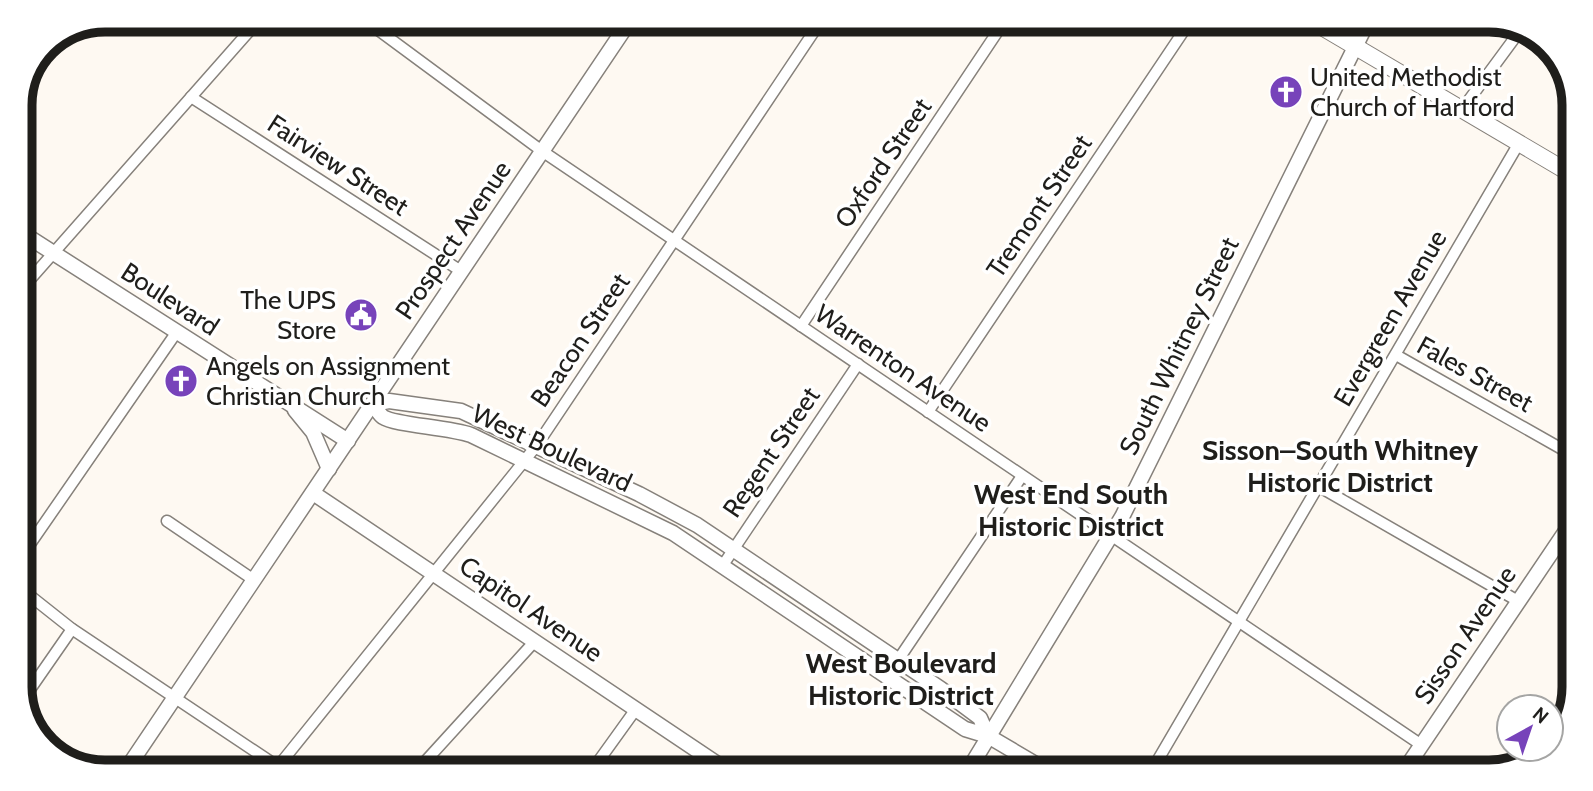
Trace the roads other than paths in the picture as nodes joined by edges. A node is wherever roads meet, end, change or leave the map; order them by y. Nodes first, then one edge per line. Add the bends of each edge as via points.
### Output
1 (248, 32) edge
2 (381, 32) edge
3 (620, 32) edge
4 (814, 32) edge
5 (997, 32) edge
6 (1183, 32) edge
7 (1331, 32) edge
8 (1361, 32) edge
9 (1515, 37) edge
10 (1354, 45) junction
11 (191, 97) junction
12 (1463, 108) junction
13 (1519, 143) junction
14 (542, 151) junction
15 (1561, 168) edge
16 (32, 239) edge
17 (674, 239) junction
18 (54, 253) junction
19 (461, 271) junction
20 (32, 278) edge
21 (801, 326) junction
22 (176, 333) junction
23 (1396, 355) junction
24 (858, 364) junction
25 (373, 404) junction
26 (295, 409) junction
27 (929, 412) junction
28 (348, 441) junction
29 (537, 445) junction
30 (1562, 449) edge
31 (524, 461) junction
32 (329, 469) junction
33 (1022, 475) junction
34 (1318, 486) junction
35 (313, 493) junction
36 (639, 494) junction
37 (630, 511) junction
38 (167, 521) dead end
39 (1111, 536) junction
40 (1562, 537) edge
41 (32, 541) edge
42 (734, 549) junction
43 (723, 565) junction
44 (433, 573) junction
45 (254, 580) junction
46 (32, 597) edge
47 (1518, 601) junction
48 (1239, 624) junction
49 (72, 629) junction
50 (535, 641) junction
51 (898, 660) junction
52 (888, 675) junction
53 (32, 687) edge
54 (174, 698) junction
55 (636, 709) junction
56 (988, 736) junction
57 (1420, 744) junction
58 (133, 760) edge
59 (268, 760) edge
60 (283, 760) edge
61 (427, 760) edge
62 (599, 760) edge
63 (712, 760) edge
64 (974, 760) edge
65 (1029, 760) edge
66 (1158, 760) edge
67 (1411, 760) edge

1 - 11 street
2 - 14 street, Warrenton Avenue
3 - 14 main road, Prospect Avenue
4 - 17 street, Beacon Street
5 - 21 street, Oxford Street
6 - 27 street, Tremont Street
7 - 10 main road
8 - 10 main road, South Whitney Street
9 - 12 street
10 - 12 main road
10 - 39 main road, South Whitney Street
11 - 18 street
11 - 19 street, Fairview Street
12 - 13 main road
13 - 15 main road
13 - 23 street, Evergreen Avenue
14 - 17 street, Warrenton Avenue
14 - 19 main road, Prospect Avenue
16 - 18 main road, Boulevard
17 - 21 street, Warrenton Avenue
17 - 29 street, Beacon Street
18 - 20 street
18 - 22 main road, Boulevard
19 - 25 main road, Prospect Avenue
21 - 24 street, Warrenton Avenue
22 - 26 main road, Boulevard
22 - 41 street
23 - 30 street, Fales Street
23 - 34 street, Evergreen Avenue
24 - 27 street, Warrenton Avenue
24 - 42 street, Regent Street
25 - 28 main road, Prospect Avenue
25 - 29 main road, West Boulevard via 389,401 450,408
25 - 31 main road, West Boulevard via 383,417 454,429
26 - 28 main road, Boulevard
26 - 32 main road, Boulevard via 313,432
27 - 33 street, Warrenton Avenue
28 - 32 main road, Prospect Avenue
29 - 31 street, Beacon Street
29 - 36 main road, West Boulevard
31 - 37 main road, West Boulevard
31 - 44 street, Beacon Street
32 - 35 main road, Prospect Avenue
33 - 39 street, Warrenton Avenue
33 - 51 street
34 - 47 street
34 - 48 street, Evergreen Avenue
35 - 44 main road, Capitol Avenue
35 - 45 main road, Prospect Avenue
36 - 37 main road
36 - 42 main road, West Boulevard
37 - 43 main road, West Boulevard
38 - 45 street
39 - 48 street, Warrenton Avenue
39 - 56 main road, South Whitney Street
40 - 47 main road, Sisson Avenue
42 - 43 street, Regent Street
42 - 51 main road, West Boulevard
43 - 52 main road, West Boulevard
44 - 50 main road, Capitol Avenue
44 - 60 street, Beacon Street
45 - 54 main road, Prospect Avenue
46 - 49 street
47 - 57 main road, Sisson Avenue
48 - 57 street, Warrenton Avenue
48 - 66 street, Evergreen Avenue
49 - 53 street
49 - 54 street
50 - 55 main road, Capitol Avenue
50 - 61 street
51 - 52 street
51 - 56 main road, West Boulevard via 980,718
52 - 56 main road, West Boulevard via 965,729
54 - 58 main road, Prospect Avenue
54 - 59 street
55 - 62 street
55 - 63 main road, Capitol Avenue
56 - 64 main road, South Whitney Street
56 - 65 main road, West Boulevard
57 - 67 main road, Sisson Avenue

